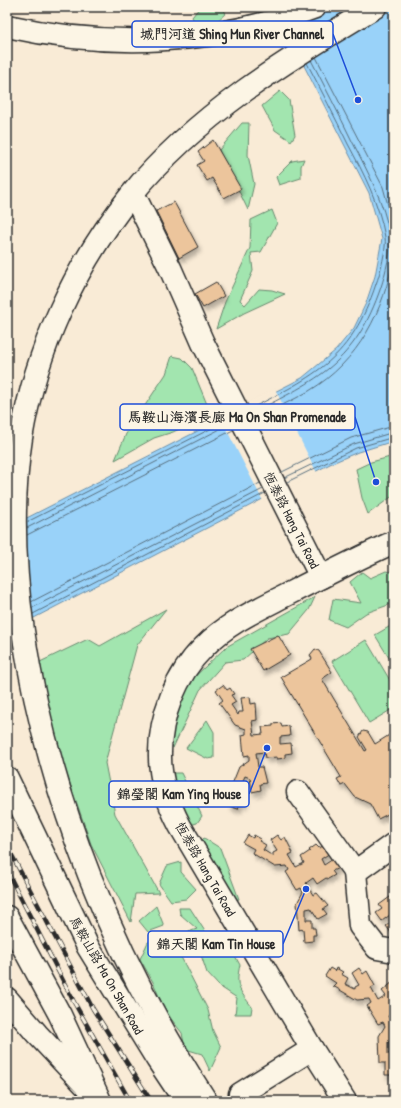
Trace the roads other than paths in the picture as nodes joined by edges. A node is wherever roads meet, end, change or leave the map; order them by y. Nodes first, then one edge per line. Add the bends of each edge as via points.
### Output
1 (315, 7) edge
2 (375, 7) edge
3 (7, 26) edge
4 (137, 201) dead end
5 (394, 542) edge
6 (321, 577) junction
7 (7, 778) edge
8 (298, 792) dead end
9 (394, 844) edge
10 (355, 872) junction
11 (7, 916) edge
12 (394, 951) edge
13 (7, 999) edge
14 (312, 1049) junction
15 (240, 1094) dead end
16 (100, 1101) edge
17 (185, 1101) edge
18 (206, 1101) edge
19 (345, 1101) edge

1 - 3 main road via 227,32 157,41 88,40
2 - 18 main road via 215,113 168,155 132,193 86,260 55,322 40,362 24,422 15,509 16,552 21,614 45,746 83,860 121,948 180,1062
4 - 6 main road, 恆泰路 Hang Tai Road via 228,395
5 - 6 main road
6 - 14 main road, 恆泰路 Hang Tai Road via 246,616 203,647 179,681 170,703 163,729 160,757 166,795 180,826
7 - 17 main road, 馬鞍山路 Ma On Shan Road via 88,947
8 - 10 main road
9 - 10 main road
10 - 12 main road via 360,926 377,948
11 - 16 main road via 60,1015
13 - 16 main road
14 - 15 main road
14 - 19 main road, 恆泰路 Hang Tai Road

